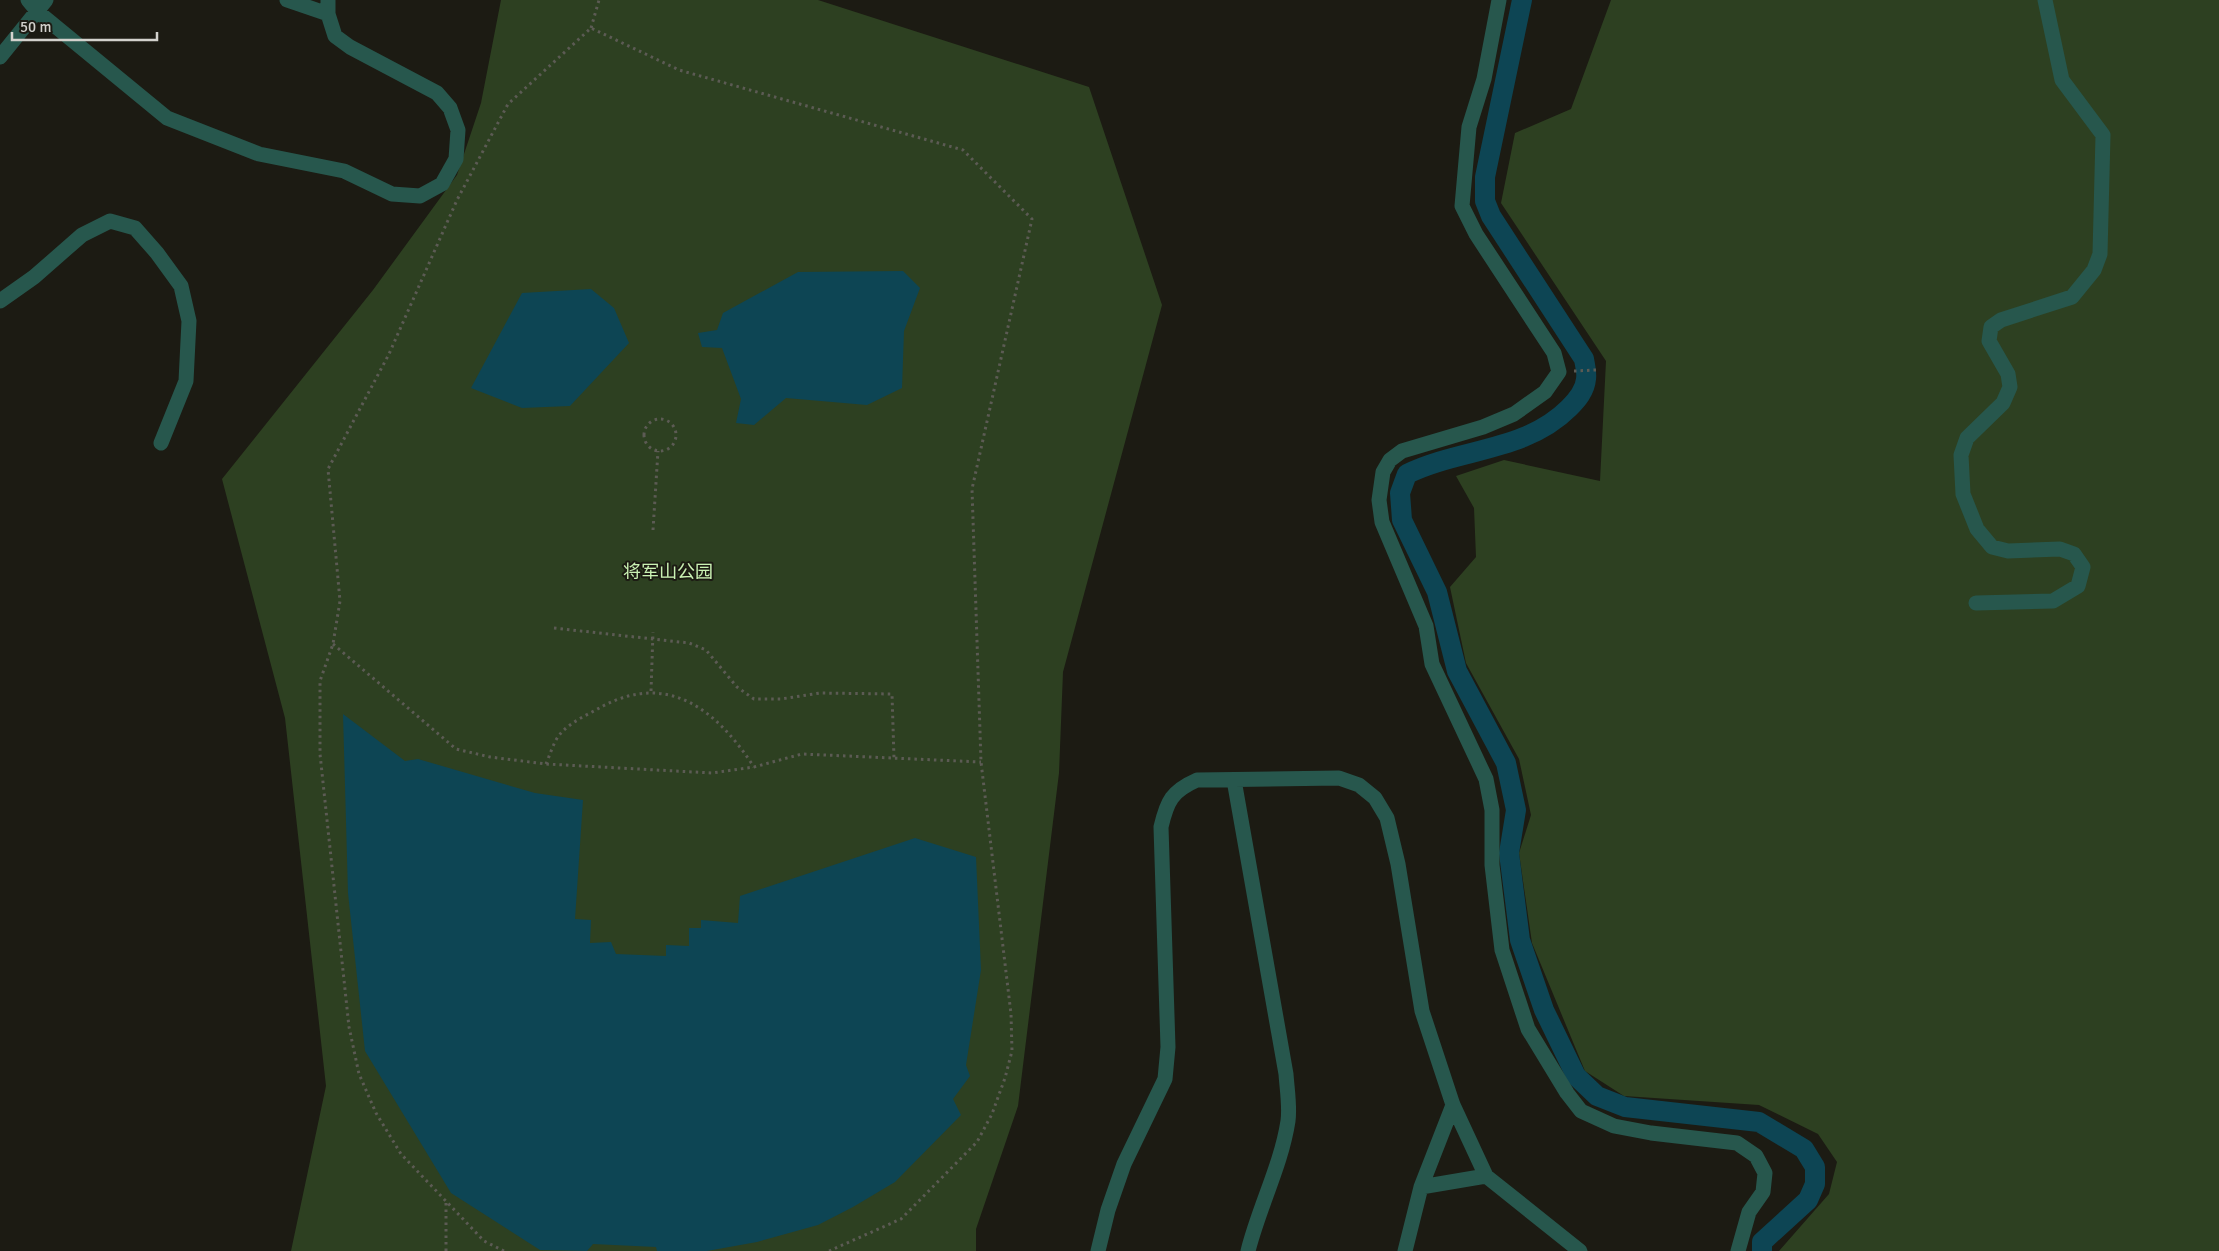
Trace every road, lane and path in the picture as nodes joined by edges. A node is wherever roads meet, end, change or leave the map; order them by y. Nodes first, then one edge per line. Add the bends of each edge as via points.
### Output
1 (28, 0) edge
2 (287, 0) edge
3 (599, 0) edge
4 (1499, 0) edge
5 (2045, 0) edge
6 (42, 6) edge
7 (328, 7) edge
8 (591, 28) junction
9 (0, 57) edge
10 (0, 301) edge
11 (1596, 370) dead end
12 (1573, 371) dead end
13 (161, 443) dead end
14 (658, 451) junction
15 (653, 530) dead end
16 (1976, 603) dead end
17 (554, 628) dead end
18 (653, 632) dead end
19 (654, 640) junction
20 (333, 644) junction
21 (651, 692) junction
22 (894, 758) junction
23 (982, 762) junction
24 (546, 764) junction
25 (754, 767) junction
26 (1234, 780) junction
27 (1453, 1105) junction
28 (1486, 1176) junction
29 (1421, 1187) junction
30 (446, 1202) junction
31 (446, 1251) edge
32 (504, 1251) edge
33 (829, 1251) edge
34 (1098, 1251) edge
35 (1248, 1251) edge
36 (1405, 1251) edge
37 (1580, 1251) edge
38 (1738, 1251) edge

1 - 6 street
2 - 7 street
3 - 8 path
4 - 38 street via 1484,79 1469,127 1462,206 1476,234 1554,353 1558,372 1545,392 1514,414 1483,427 1402,451 1390,460 1382,472 1379,500 1382,522 1426,626 1432,664 1486,779 1492,810 1492,865 1502,950 1528,1029 1581,1111 1614,1126 1642,1132 1737,1143 1756,1156 1765,1174 1763,1192 1749,1212
5 - 16 street via 2062,80 2103,135 2100,254 2094,270 2072,297 2001,320 1991,328 1989,341 2008,374 2010,387 2003,403 1967,438 1961,455 1963,494 1977,529 1992,547 2008,551 2060,549 2074,554 2083,566 2078,586 2053,601
6 - 7 street via 166,118 259,154 344,172 392,194 420,196 442,184 456,159 458,130 450,108 437,93 350,47 336,36
6 - 9 street
8 - 20 path via 508,104 457,200 389,354 328,469 340,601
8 - 23 path via 679,70 963,150 1032,219 972,489
10 - 13 street via 34,277 82,235 110,221 135,228 181,286 189,321 186,381
11 - 12 path
14 - 14 path via 668,448 676,435 669,422 660,419 646,426 643,437
14 - 15 path
17 - 19 path
18 - 19 path
19 - 21 path
19 - 22 path via 689,643 706,650 737,687 754,698 781,700 820,693 892,694
20 - 24 path via 456,749
20 - 30 path via 320,681 320,754 349,1028 359,1074 376,1113 401,1154
21 - 24 path via 617,699 584,716 560,734
21 - 25 path via 686,700 714,717 737,740
22 - 23 path
22 - 25 path via 802,754
23 - 33 path via 1011,1014 1012,1050 1005,1078 992,1114 977,1142 926,1196 902,1219
24 - 25 path via 712,773
26 - 27 street via 1339,778 1358,785 1375,798 1387,818 1398,864 1422,1011
26 - 34 street via 1198,780 1181,788 1166,805 1161,827 1168,1047 1165,1079 1124,1164
26 - 35 street via 1286,1074 1288,1119 1280,1157
27 - 28 street
27 - 29 street
28 - 29 street
28 - 37 street
29 - 36 street
30 - 31 path
30 - 32 path via 484,1241

